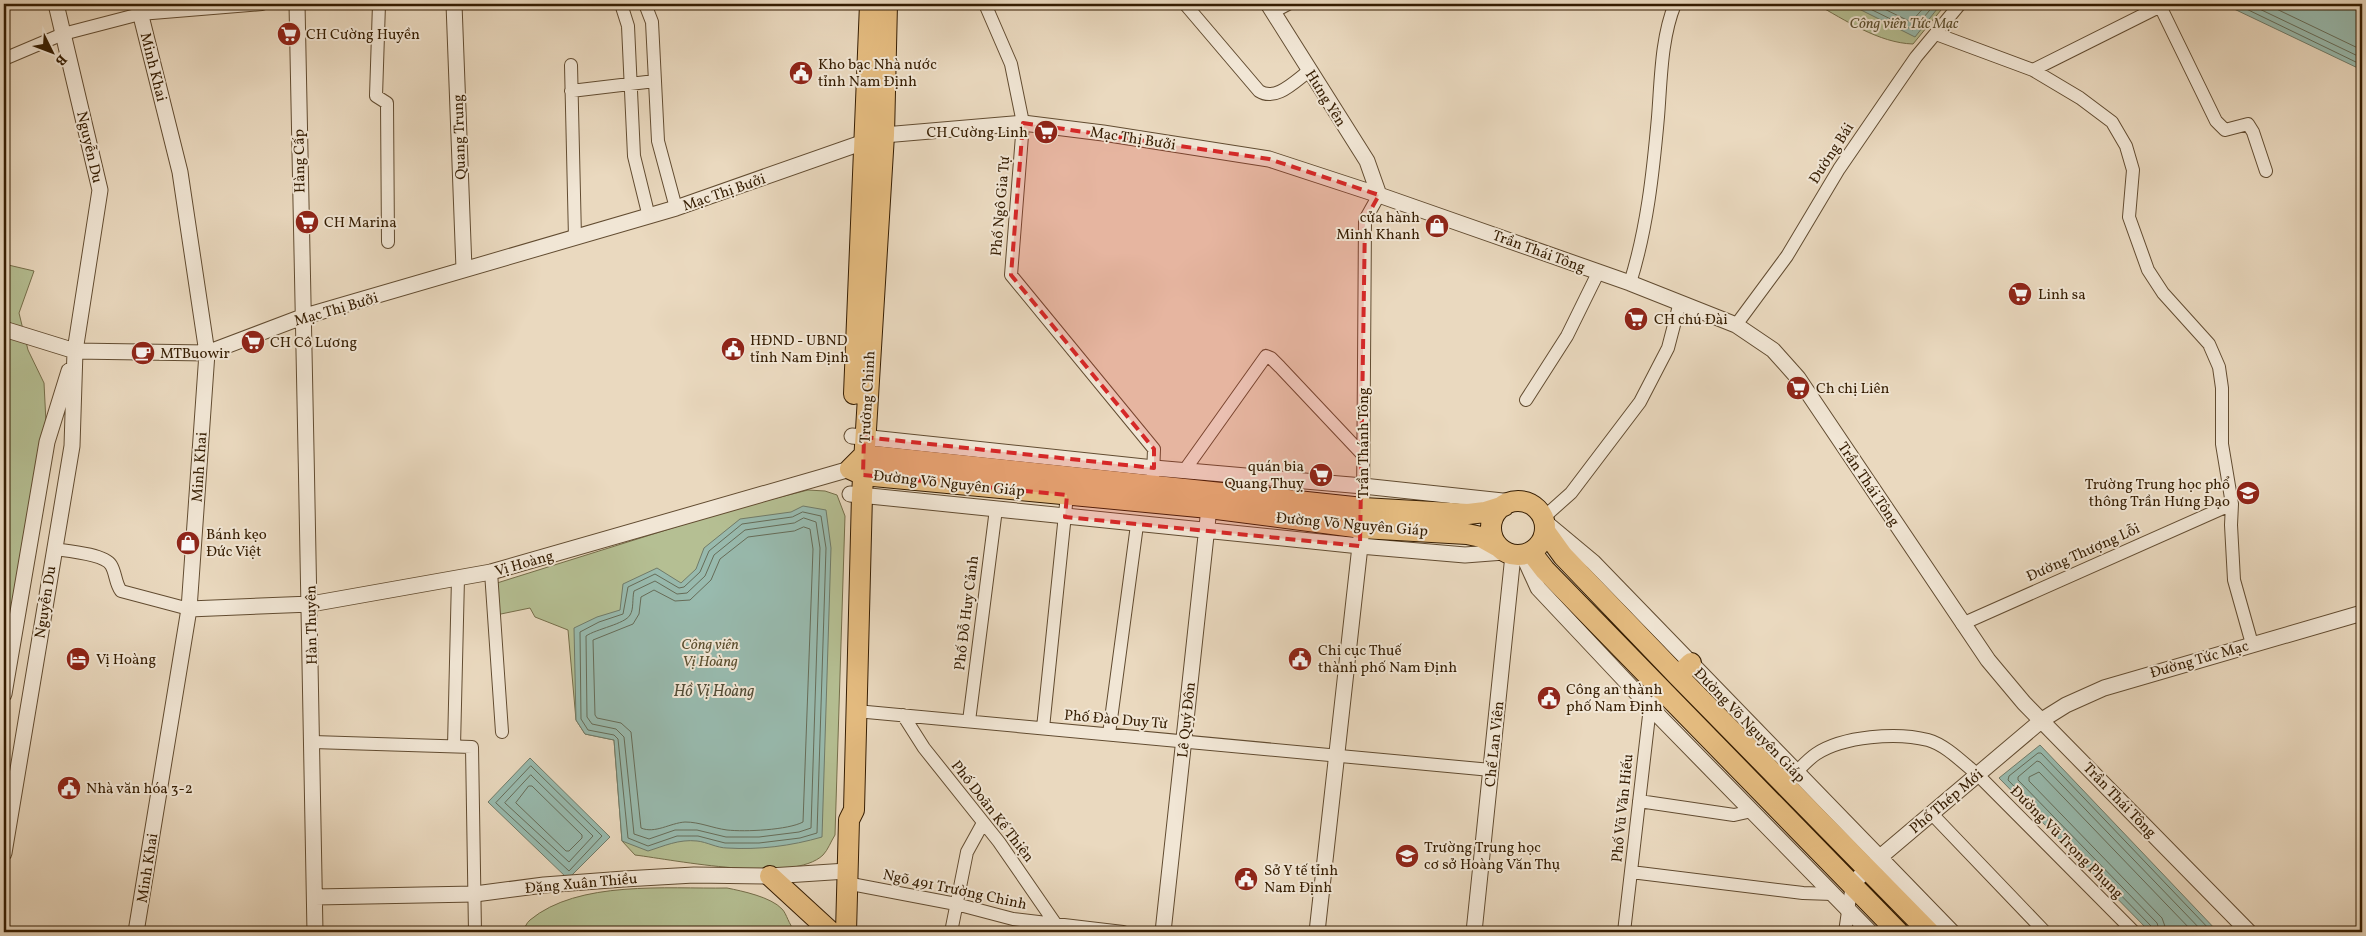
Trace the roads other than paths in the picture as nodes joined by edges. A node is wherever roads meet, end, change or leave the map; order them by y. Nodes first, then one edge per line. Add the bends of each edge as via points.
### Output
1 (56, 4) edge
2 (262, 4) edge
3 (297, 4) edge
4 (379, 4) edge
5 (454, 4) edge
6 (620, 4) edge
7 (645, 4) edge
8 (870, 4) edge
9 (888, 4) edge
10 (984, 4) edge
11 (1185, 4) edge
12 (1288, 4) edge
13 (1675, 4) edge
14 (1960, 4) edge
15 (2162, 5) edge
16 (1271, 8) edge
17 (139, 9) edge
18 (63, 34) junction
19 (1936, 34) junction
20 (4, 58) edge
21 (571, 65) dead end
22 (2033, 70) junction
23 (1309, 71) junction
24 (656, 81) junction
25 (630, 85) junction
26 (571, 91) junction
27 (1023, 123) junction
28 (884, 135) junction
29 (863, 144) junction
30 (2266, 171) dead end
31 (1379, 195) junction
32 (676, 208) junction
33 (649, 217) junction
34 (575, 238) junction
35 (388, 242) dead end
36 (464, 269) junction
37 (1598, 272) junction
38 (1630, 283) junction
39 (1680, 302) junction
40 (302, 317) junction
41 (1736, 325) junction
42 (4, 329) edge
43 (75, 351) junction
44 (207, 353) junction
45 (1526, 400) dead end
46 (859, 454) junction
47 (1363, 455) junction
48 (1184, 471) junction
49 (1153, 477) junction
50 (1363, 486) junction
51 (856, 494) junction
52 (1068, 495) junction
53 (1508, 504) junction
54 (2232, 504) junction
55 (1209, 508) junction
56 (1363, 508) junction
57 (996, 509) junction
58 (1065, 517) junction
59 (1545, 524) junction
60 (1137, 525) junction
61 (1207, 531) junction
62 (1361, 537) junction
63 (54, 549) junction
64 (1514, 552) junction
65 (491, 572) junction
66 (458, 578) junction
67 (311, 604) junction
68 (189, 608) junction
69 (2362, 613) edge
70 (1962, 624) junction
71 (2252, 644) junction
72 (1665, 693) junction
73 (4, 694) edge
74 (1650, 707) junction
75 (856, 711) junction
76 (903, 715) junction
77 (2042, 720) junction
78 (969, 721) junction
79 (1043, 728) junction
80 (502, 732) dead end
81 (1109, 734) junction
82 (1184, 741) junction
83 (313, 742) junction
84 (454, 746) junction
85 (1337, 756) junction
86 (1491, 770) junction
87 (1978, 775) junction
88 (1790, 778) junction
89 (1639, 801) junction
90 (1752, 811) junction
91 (1931, 813) junction
92 (849, 820) junction
93 (983, 823) junction
94 (4, 853) edge
95 (1872, 863) junction
96 (1631, 872) junction
97 (770, 876) junction
98 (847, 877) junction
99 (1852, 884) junction
100 (474, 894) junction
101 (1833, 894) junction
102 (315, 898) junction
103 (956, 904) junction
104 (1848, 910) junction
105 (1012, 919) junction
106 (1057, 926) junction
107 (136, 932) edge
108 (315, 932) edge
109 (475, 932) edge
110 (831, 932) edge
111 (846, 932) edge
112 (951, 932) edge
113 (1010, 932) edge
114 (1123, 932) edge
115 (1163, 932) edge
116 (1317, 932) edge
117 (1474, 932) edge
118 (1624, 932) edge
119 (1845, 932) edge
120 (1870, 932) edge
121 (1898, 932) edge
122 (1928, 932) edge
123 (1952, 932) edge
124 (2045, 932) edge
125 (2134, 932) edge
126 (2249, 932) edge

1 - 18 street, Nguyễn Du
2 - 17 street
3 - 40 street, Hàng Cấp
4 - 35 street via 376,96 387,103
5 - 36 street, Quang Trung
6 - 25 street via 628,26
7 - 24 street via 652,22
8 - 29 main road, Trường Chinh
9 - 28 main road, Trường Chinh
10 - 27 street, Phố Ngô Gia Tự via 1011,64
11 - 23 street via 1264,94 1274,95
12 - 16 street
13 - 38 street via 1663,62 1646,217
14 - 19 street, Đường Bái
15 - 22 street
15 - 30 street via 2216,121 2225,130 2248,124
16 - 23 street, Hưng Yên
17 - 18 street
17 - 44 street, Minh Khai via 180,172
18 - 20 street
18 - 43 street, Nguyễn Du via 100,190
19 - 22 street
19 - 41 street, Đường Bái via 1886,99 1787,256
21 - 26 street
22 - 54 street via 2112,122 2126,146 2134,170 2130,217 2148,270 2163,293 2209,344 2219,367 2222,444
23 - 31 street, Hưng Yên via 1366,161
24 - 25 street
24 - 32 street via 658,141
25 - 26 street
25 - 33 street via 634,156
26 - 34 street
27 - 28 street, Mạc Thị Bưởi
27 - 31 street, Mạc Thị Bưởi via 1268,159
27 - 49 street, Phố Ngô Gia Tự via 1011,275 1154,449
28 - 29 street, Mạc Thị Bưởi
28 - 46 main road, Trường Chinh
29 - 32 street, Mạc Thị Bưởi
29 - 46 main road, Trường Chinh
31 - 37 street, Trần Thái Tông
31 - 47 street, Trần Thánh Tông via 1365,220
32 - 33 street, Mạc Thị Bưởi
33 - 34 street, Mạc Thị Bưởi
34 - 36 street, Mạc Thị Bưởi
36 - 40 street, Mạc Thị Bưởi
37 - 38 street, Trần Thái Tông
37 - 45 street via 1567,336
38 - 39 street, Trần Thái Tông
39 - 41 street, Trần Thái Tông
39 - 59 street via 1668,348 1640,402
40 - 44 street, Mạc Thị Bưởi
40 - 67 street, Hàn Thuyên
41 - 70 street, Trần Thái Tông via 1773,350 1798,378
42 - 43 street, Mạc Thị Bưởi
43 - 44 street, Mạc Thị Bưởi
43 - 63 street, Nguyễn Du via 72,446
43 - 73 street, Nguyễn Du via 48,442
44 - 68 street, Minh Khai
46 - 49 main road, Đường Võ Nguyên Giáp
46 - 51 main road, Trường Chinh
46 - 52 main road, Đường Võ Nguyên Giáp
46 - 65 street, Vị Hoàng
47 - 48 street via 1266,356
47 - 50 street, Trần Thánh Tông
48 - 49 street, Đường Võ Nguyên Giáp
48 - 50 street, Đường Võ Nguyên Giáp
49 - 56 main road, Đường Võ Nguyên Giáp
50 - 53 street, Đường Võ Nguyên Giáp
50 - 56 street, Trần Thánh Tông
51 - 57 street, Đường Võ Nguyên Giáp
51 - 75 main road, Trường Chinh
51 - 92 main road, Trường Chinh via 845,811
52 - 55 main road, Đường Võ Nguyên Giáp
52 - 58 street
53 - 56 main road, Đường Võ Nguyên Giáp via 1468,514
53 - 59 main road via 1529,503 1536,508
53 - 64 main road via 1493,520 1491,528
54 - 70 street, Đường Thượng Lỗi
54 - 71 street via 2234,580
55 - 61 street, Lê Quý Đôn
55 - 62 main road, Đường Võ Nguyên Giáp
56 - 62 street, Trần Thánh Tông
57 - 58 street, Đường Võ Nguyên Giáp
57 - 78 street, Phố Đỗ Huy Cảnh
58 - 60 street, Đường Võ Nguyên Giáp
58 - 79 street
59 - 64 main road via 1538,547
59 - 88 main road, Đường Võ Nguyên Giáp via 1563,556 1684,670
60 - 61 street, Đường Võ Nguyên Giáp
60 - 81 street
61 - 62 street, Đường Võ Nguyên Giáp
61 - 82 street, Lê Quý Đôn
62 - 64 main road, Đường Võ Nguyên Giáp via 1467,534 1482,537
62 - 85 street, Trần Thánh Tông
63 - 68 street via 103,558 111,564 120,592
63 - 94 street, Nguyễn Du
64 - 72 main road, Đường Võ Nguyên Giáp via 1545,570
64 - 74 street via 1538,588
64 - 86 street, Chế Lan Viên
65 - 66 street, Vị Hoàng
65 - 80 street
66 - 67 street, Vị Hoàng
66 - 84 street
67 - 68 street, Vị Hoàng
67 - 83 street, Hàn Thuyên
68 - 107 street, Minh Khai
69 - 71 street, Đường Tức Mạc
70 - 77 street, Trần Thái Tông via 1988,660
71 - 77 street, Đường Tức Mạc via 2104,688
72 - 74 street
72 - 99 main road, Đường Võ Nguyên Giáp
74 - 89 street, Phố Vũ Văn Hiếu
74 - 90 street
75 - 76 street, Phố Đào Duy Từ
75 - 92 main road, Trường Chinh via 854,810
76 - 78 street, Phố Đào Duy Từ
76 - 93 street, Phố Doãn Kế Thiện via 924,748
77 - 87 street, Phố Thép Mới
77 - 126 street, Trần Thái Tông
78 - 79 street, Phố Đào Duy Từ
79 - 81 street, Phố Đào Duy Từ
81 - 82 street, Phố Đào Duy Từ
82 - 85 street, Phố Đào Duy Từ
82 - 115 street, Lê Quý Đôn
83 - 84 street
83 - 102 street, Hàn Thuyên
84 - 100 street via 472,747
85 - 86 street, Phố Đào Duy Từ
85 - 116 street, Trần Thánh Tông
86 - 117 street, Chế Lan Viên
87 - 88 street, Đường Vũ Trọng Phụng via 1929,740 1878,737 1846,741 1831,747 1817,754
87 - 91 street, Phố Thép Mới
87 - 125 street, Đường Vũ Trọng Phụng
88 - 95 main road, Đường Võ Nguyên Giáp
89 - 90 street via 1734,815
89 - 96 street, Phố Vũ Văn Hiếu
90 - 101 street
91 - 95 street, Phố Thép Mới
91 - 124 street
92 - 98 main road, Trường Chinh
93 - 103 street via 967,852
93 - 106 street, Phố Doãn Kế Thiện
95 - 99 street, Phố Thép Mới
95 - 122 main road, Đường Võ Nguyên Giáp
95 - 123 street, Đường Võ Nguyên Giáp
96 - 101 street via 1803,894
96 - 118 street, Phố Vũ Văn Hiếu
97 - 98 street, Đặng Xuân Thiều
97 - 100 street, Đặng Xuân Thiều via 624,878
97 - 110 main road
98 - 103 street, Ngõ 491 Trường Chinh
98 - 111 main road, Trường Chinh
99 - 104 street
99 - 121 main road, Đường Võ Nguyên Giáp
100 - 102 street, Đặng Xuân Thiều
100 - 109 street
101 - 104 street
102 - 108 street, Hàn Thuyên
103 - 105 street, Ngõ 491 Trường Chinh
103 - 112 street
104 - 119 street
104 - 120 street
105 - 106 street, Ngõ 491 Trường Chinh
105 - 113 street
106 - 114 street, Ngõ 491 Trường Chinh

